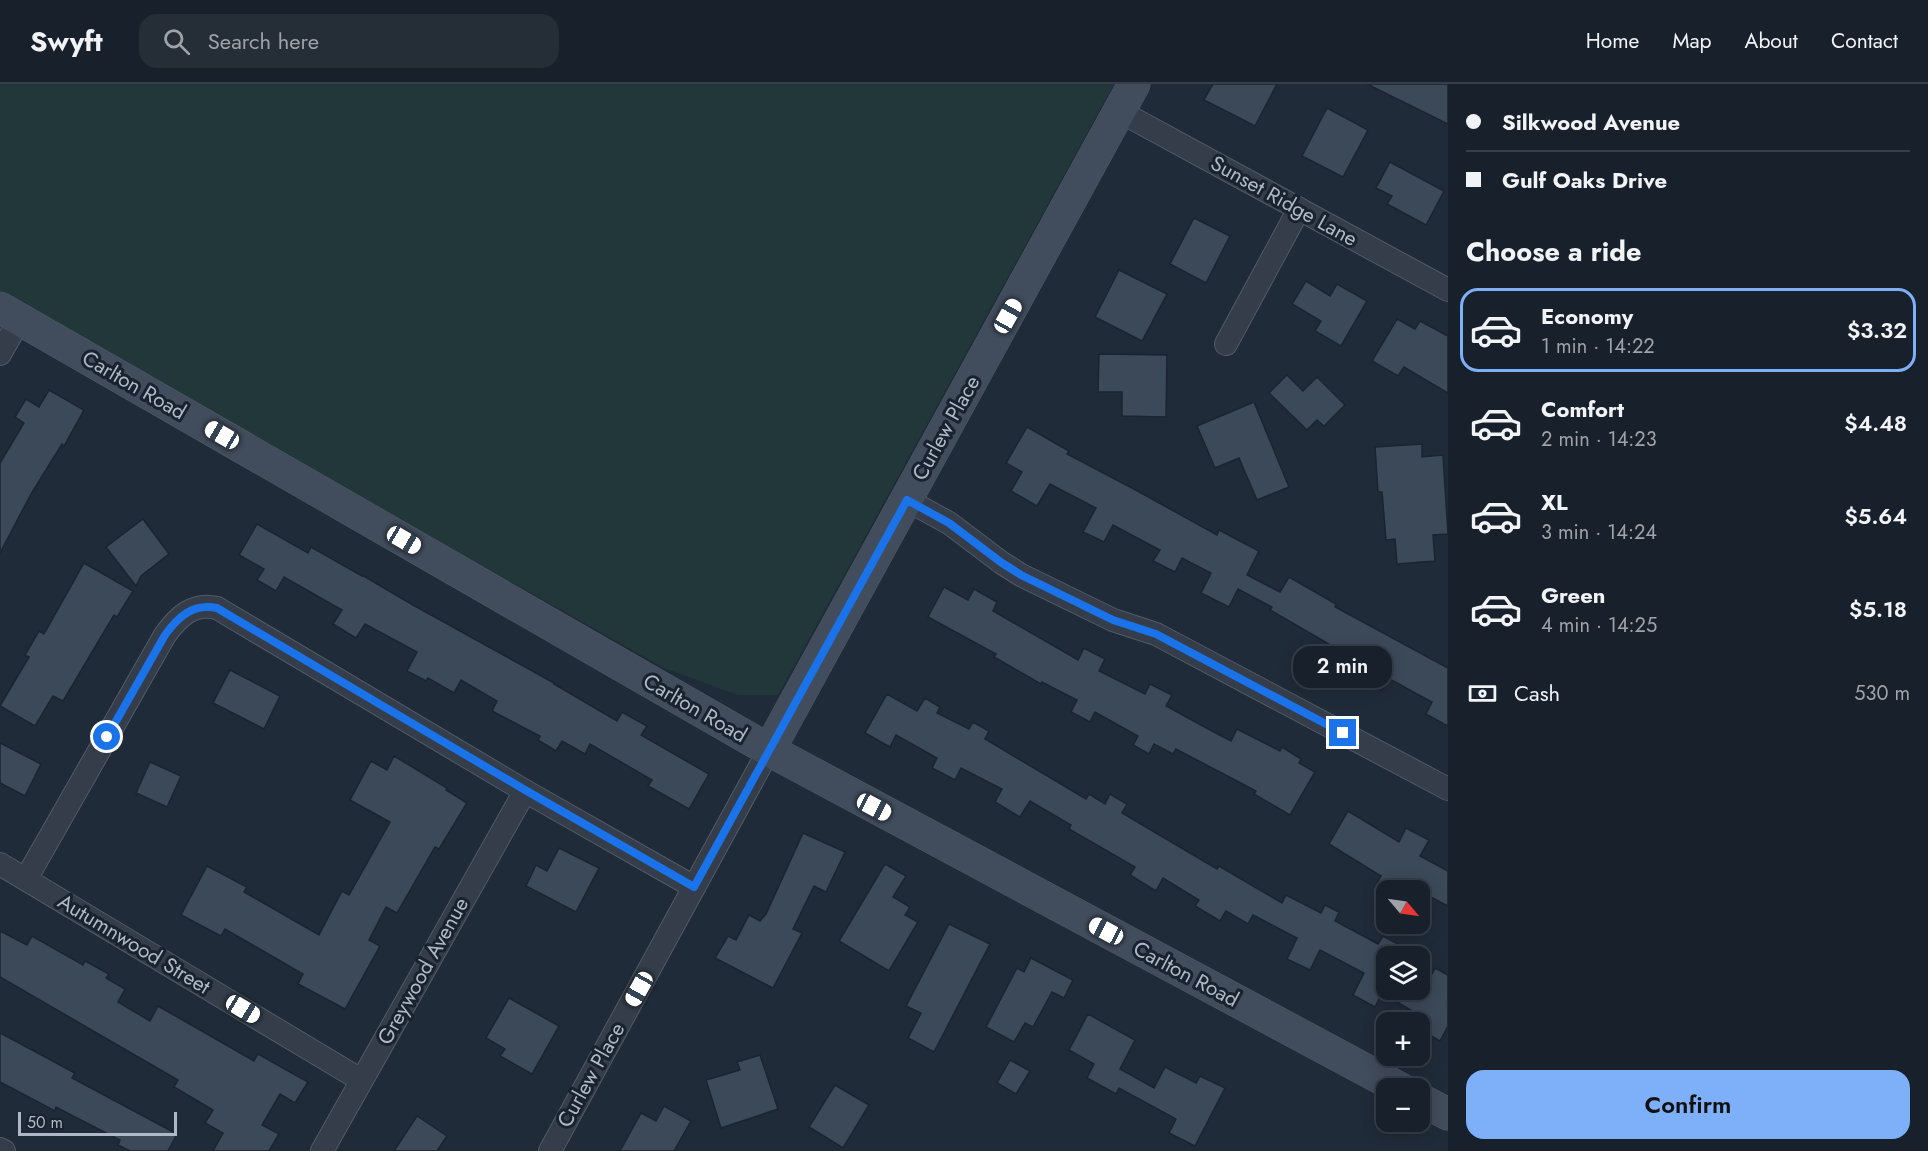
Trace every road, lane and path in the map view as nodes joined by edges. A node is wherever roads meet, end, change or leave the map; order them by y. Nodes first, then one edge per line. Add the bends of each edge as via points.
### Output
1 (1134, 84) edge
2 (1119, 111) junction
3 (1299, 209) junction
4 (1448, 290) edge
5 (10, 313) edge
6 (1226, 344) dead end
7 (0, 354) edge
8 (907, 500) junction
9 (769, 750) junction
10 (1448, 789) edge
11 (525, 790) junction
12 (0, 864) edge
13 (26, 879) junction
14 (694, 887) junction
15 (1380, 1078) edge
16 (361, 1080) junction
17 (1430, 1105) edge
18 (1448, 1114) edge
19 (322, 1151) edge
20 (550, 1151) edge

1 - 2 street, Curlew Place
2 - 3 street, Sunset Ridge Lane
2 - 8 street, Curlew Place
3 - 4 street, Sunset Ridge Lane
3 - 6 street
5 - 7 street
5 - 9 street, Carlton Road
8 - 9 street, Curlew Place
8 - 10 street via 949,523 1021,575 1113,620 1156,634
9 - 14 street, Curlew Place
9 - 15 street, Carlton Road
11 - 13 street via 217,608 205,606 192,609 170,628
11 - 14 street
11 - 16 street, Greywood Avenue
12 - 13 street, Autumnwood Street
13 - 16 street, Autumnwood Street
14 - 20 street, Curlew Place
16 - 19 street, Greywood Avenue
17 - 18 street

